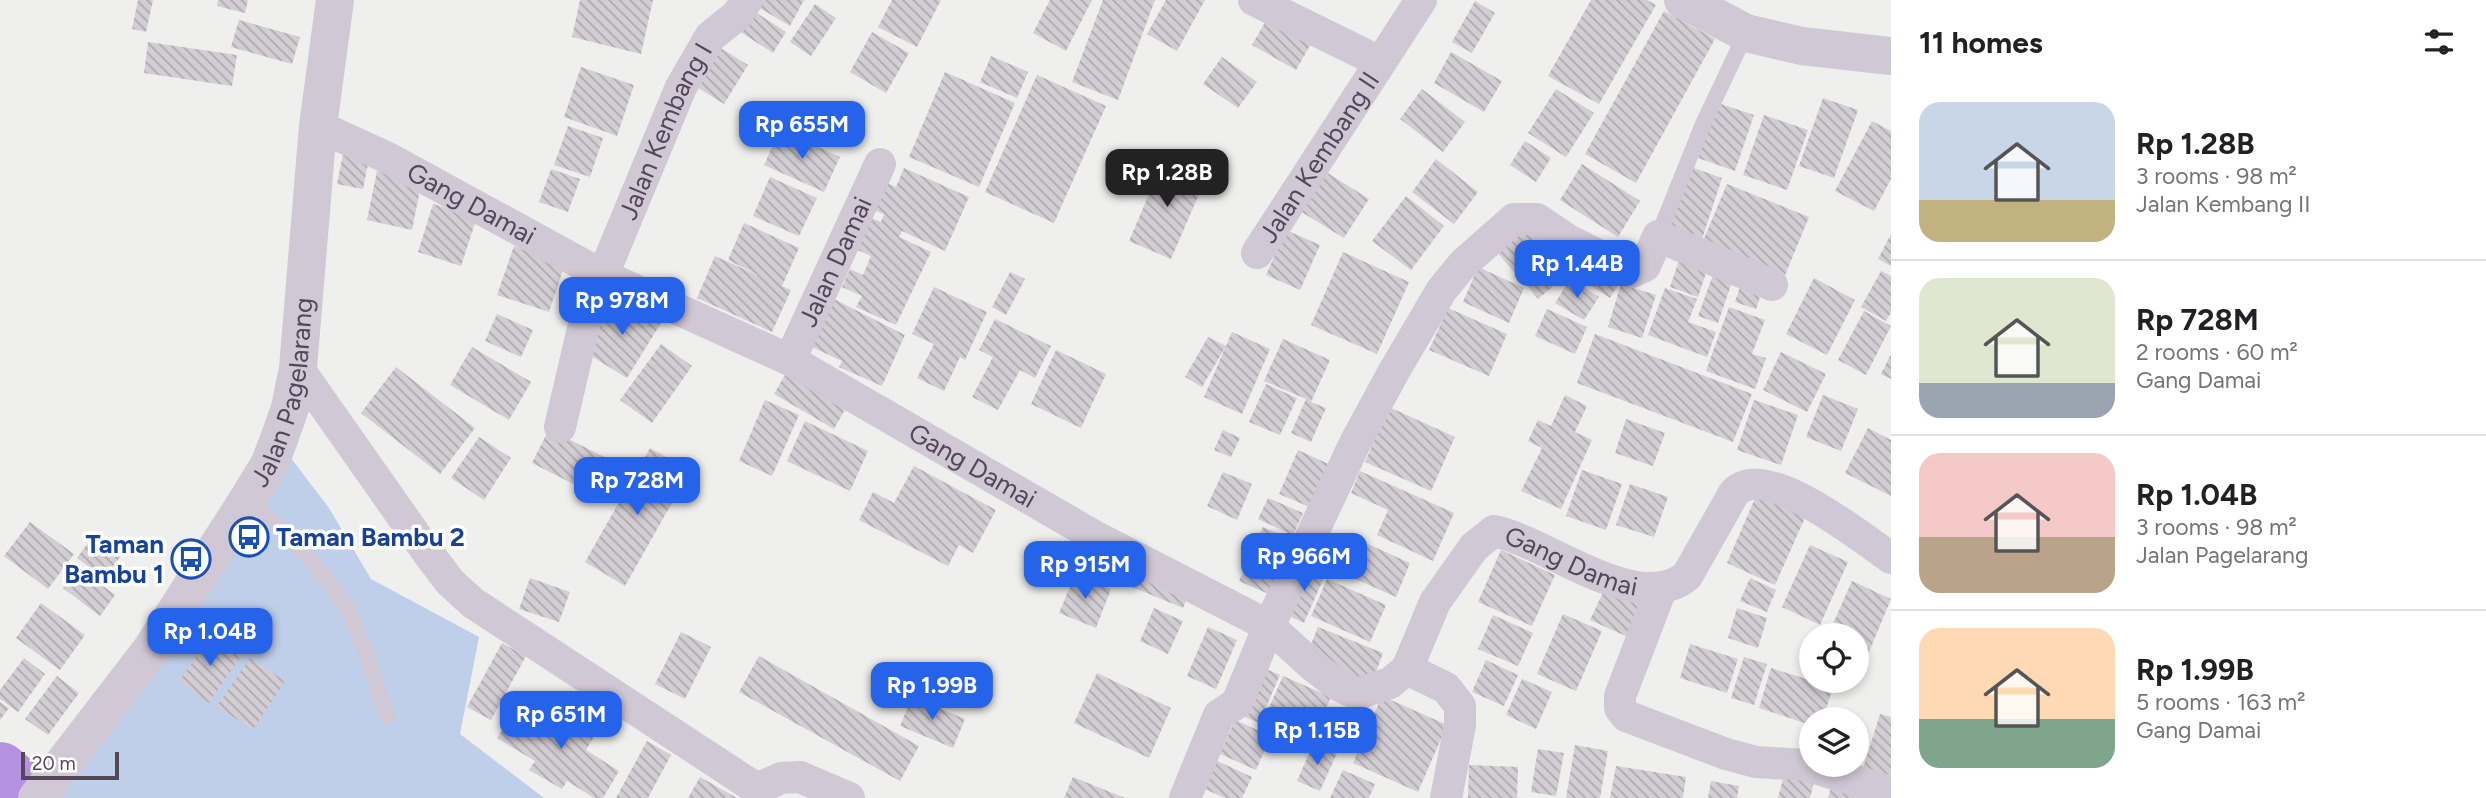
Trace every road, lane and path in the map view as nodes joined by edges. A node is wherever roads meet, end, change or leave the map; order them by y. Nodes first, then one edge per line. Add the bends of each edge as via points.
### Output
1 (335, 0) edge
2 (747, 0) edge
3 (1254, 0) edge
4 (1421, 0) edge
5 (1683, 0) edge
6 (1746, 33) junction
7 (1891, 55) edge
8 (1380, 62) junction
9 (318, 126) junction
10 (880, 164) dead end
11 (1658, 236) junction
12 (1257, 253) dead end
13 (602, 275) junction
14 (1772, 285) dead end
15 (790, 360) junction
16 (298, 368) junction
17 (560, 427) dead end
18 (247, 501) junction
19 (1891, 558) edge
20 (1661, 589) junction
21 (1269, 626) junction
22 (1407, 668) junction
23 (387, 717) dead end
24 (43, 790) edge
25 (1891, 792) edge
26 (849, 798) edge
27 (1185, 798) edge
28 (1446, 798) edge

1 - 9 street, Jalan Pagelarang
2 - 13 street, Jalan Kembang I via 737,15 710,37 681,87
3 - 8 street, Jalan Kembang II
4 - 8 street, Jalan Kembang II
5 - 6 street
6 - 7 street via 1820,49
6 - 11 lane
8 - 12 street, Jalan Kembang II
9 - 13 street, Gang Damai via 388,158
9 - 16 street, Jalan Pagelarang
10 - 15 street, Jalan Damai
11 - 14 street
11 - 21 street via 1645,266 1632,272 1537,219 1514,219 1464,264 1441,291 1393,373
13 - 15 street, Gang Damai
13 - 17 street, Jalan Kembang I via 586,316
15 - 21 street, Gang Damai via 1096,537
16 - 18 street, Jalan Pagelarang via 270,463
16 - 26 street via 450,582 473,603 748,783 759,788 781,778 800,777
18 - 23 lane via 266,514 337,592 354,621
18 - 24 street, Jalan Pagelarang via 151,650
19 - 20 street, Gang Damai via 1778,487 1747,483 1727,504 1687,576
20 - 22 street, Gang Damai via 1624,585 1494,531 1474,547 1435,602
20 - 25 street via 1620,696 1626,716 1726,754 1756,762 1806,765
21 - 22 street, Gang Damai via 1313,666 1357,694 1390,683
21 - 27 street via 1237,704 1214,724
22 - 28 street via 1446,688 1460,706 1461,725

